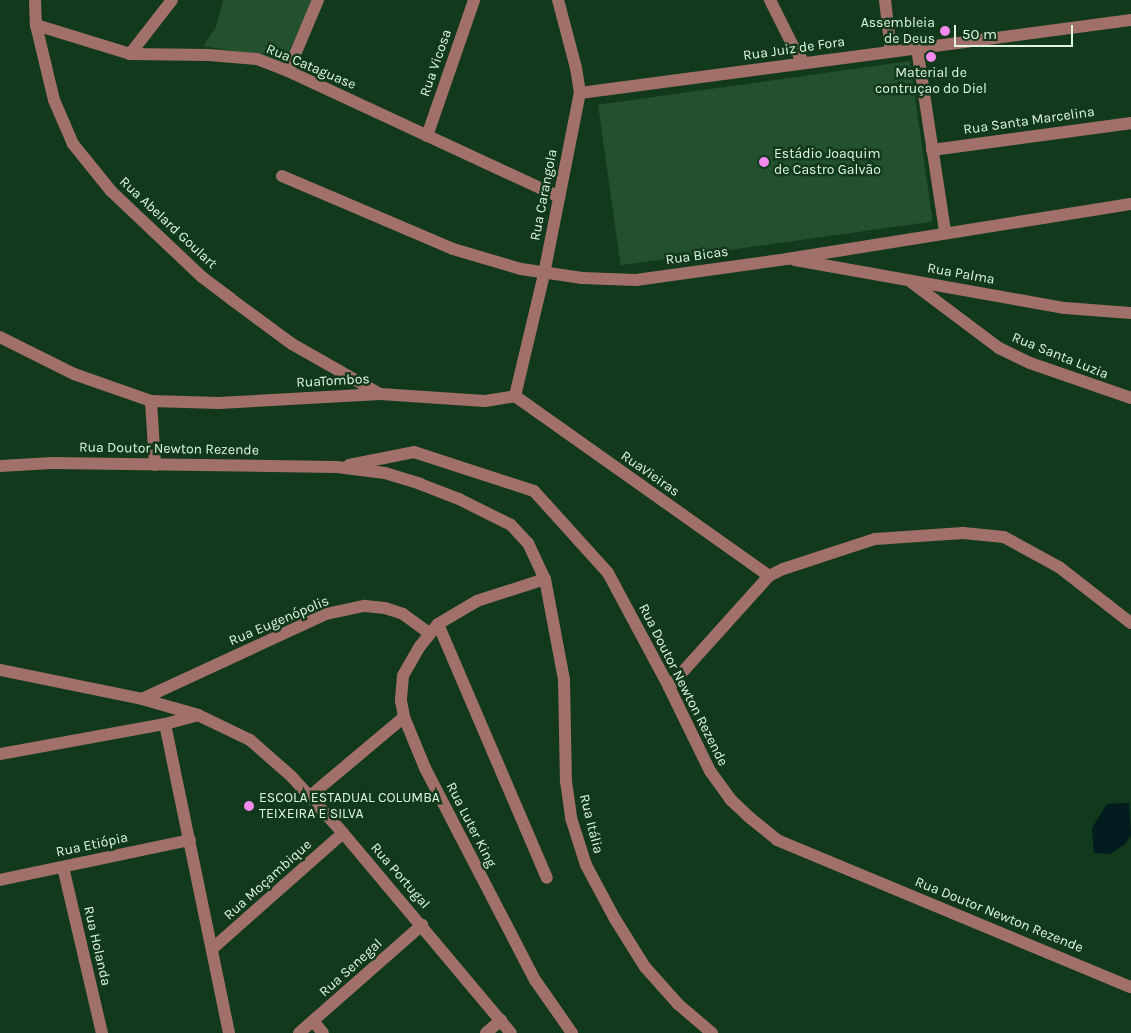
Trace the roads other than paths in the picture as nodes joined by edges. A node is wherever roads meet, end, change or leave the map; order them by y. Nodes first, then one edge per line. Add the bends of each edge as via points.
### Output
1 (172, 0) edge
2 (318, 0) edge
3 (474, 0) edge
4 (558, 0) edge
5 (770, 0) edge
6 (885, 0) edge
7 (38, 2) edge
8 (1131, 20) edge
9 (36, 25) junction
10 (917, 48) junction
11 (891, 52) junction
12 (130, 54) junction
13 (804, 63) junction
14 (288, 71) junction
15 (580, 93) junction
16 (1131, 123) edge
17 (427, 136) junction
18 (932, 150) junction
19 (282, 176) dead end
20 (559, 197) junction
21 (1131, 204) edge
22 (945, 232) junction
23 (788, 259) junction
24 (544, 274) junction
25 (910, 280) junction
26 (1131, 313) edge
27 (0, 337) edge
28 (380, 394) junction
29 (515, 396) junction
30 (1131, 398) edge
31 (151, 401) junction
32 (0, 457) edge
33 (52, 463) junction
34 (155, 465) junction
35 (0, 466) edge
36 (337, 467) junction
37 (769, 576) junction
38 (545, 579) junction
39 (1131, 623) edge
40 (433, 629) junction
41 (0, 670) edge
42 (669, 687) junction
43 (142, 699) junction
44 (198, 715) junction
45 (404, 717) junction
46 (165, 724) junction
47 (0, 754) edge
48 (310, 796) junction
49 (343, 833) junction
50 (190, 840) junction
51 (64, 866) junction
52 (547, 878) dead end
53 (0, 880) edge
54 (422, 925) junction
55 (212, 949) junction
56 (1131, 988) edge
57 (501, 1020) junction
58 (314, 1022) junction
59 (102, 1033) edge
60 (229, 1033) edge
61 (299, 1033) edge
62 (323, 1033) edge
63 (486, 1033) edge
64 (511, 1033) edge
65 (572, 1033) edge
66 (712, 1033) edge

1 - 12 street
2 - 14 street
3 - 17 street, Rua Vicosa
4 - 15 street, Rua Carangola
5 - 13 street
6 - 11 street
7 - 9 street, Rua Abelard Goulart
8 - 10 street, Rua Juiz de Fora
9 - 12 street, Rua Cataguase
9 - 28 street, Rua Abelard Goulart via 54,100 73,144 111,191 202,277 292,344
10 - 11 street, Rua Juiz de Fora
10 - 18 street
11 - 13 street, Rua Juiz de Fora
12 - 14 street, Rua Cataguase via 227,55 257,59
13 - 15 street, Rua Juiz de Fora
14 - 17 street, Rua Cataguase
15 - 20 street, Rua Carangola
16 - 18 street, Rua Santa Marcelina
17 - 20 street, Rua Cataguase
18 - 22 street
19 - 24 street, Rua Bicas via 453,249
20 - 24 street, Rua Carangola
21 - 22 street, Rua Bicas
22 - 23 street, Rua Bicas
23 - 24 street, Rua Bicas via 636,280
23 - 25 street, Rua Palma via 866,275
24 - 29 street, Rua Carangola
25 - 26 street, Rua Palma via 1065,308
25 - 30 street, Rua Santa Luzia via 999,348 1046,369
27 - 31 street, RuaTombos via 74,374
28 - 29 street, RuaTombos via 485,401
28 - 31 street, RuaTombos via 219,403
29 - 37 street, RuaVieiras
31 - 34 street
32 - 33 street
33 - 34 street, Rua Doutor Newton Rezende
33 - 35 street, Rua Doutor Newton Rezende
34 - 36 street, Rua Doutor Newton Rezende
36 - 38 street, Rua Doutor Newton Rezende via 384,473 420,484 511,525 528,543
36 - 42 street, Rua Doutor Newton Rezende via 414,452 534,491 608,573
37 - 39 street via 875,539 962,533 1004,537 1059,566
37 - 42 street
38 - 40 street via 477,601
38 - 66 street, Rua Itália via 564,680 566,781 571,818 586,865 645,967 678,1004
40 - 43 street, Rua Eugenópolis via 384,608 366,606 326,614
40 - 45 street, Rua Luter King via 403,676 401,701
40 - 52 street
41 - 43 street, Rua Portugal
42 - 56 street, Rua Doutor Newton Rezende via 710,771 731,800 777,840
43 - 44 street, Rua Portugal
44 - 46 street
44 - 48 street, Rua Portugal via 250,740
45 - 48 street
45 - 65 street, Rua Luter King via 425,768 535,980
46 - 47 street
46 - 50 street
48 - 49 street, Rua Portugal
49 - 54 street, Rua Portugal
49 - 55 street, Rua Moçambique
50 - 51 street, Rua Etiópia
50 - 55 street
51 - 53 street, Rua Etiópia
51 - 59 street, Rua Holanda
54 - 57 street, Rua Portugal
54 - 58 street, Rua Senegal
55 - 60 street
57 - 63 street
57 - 64 street, Rua Portugal
58 - 61 street, Rua Senegal
58 - 62 street

